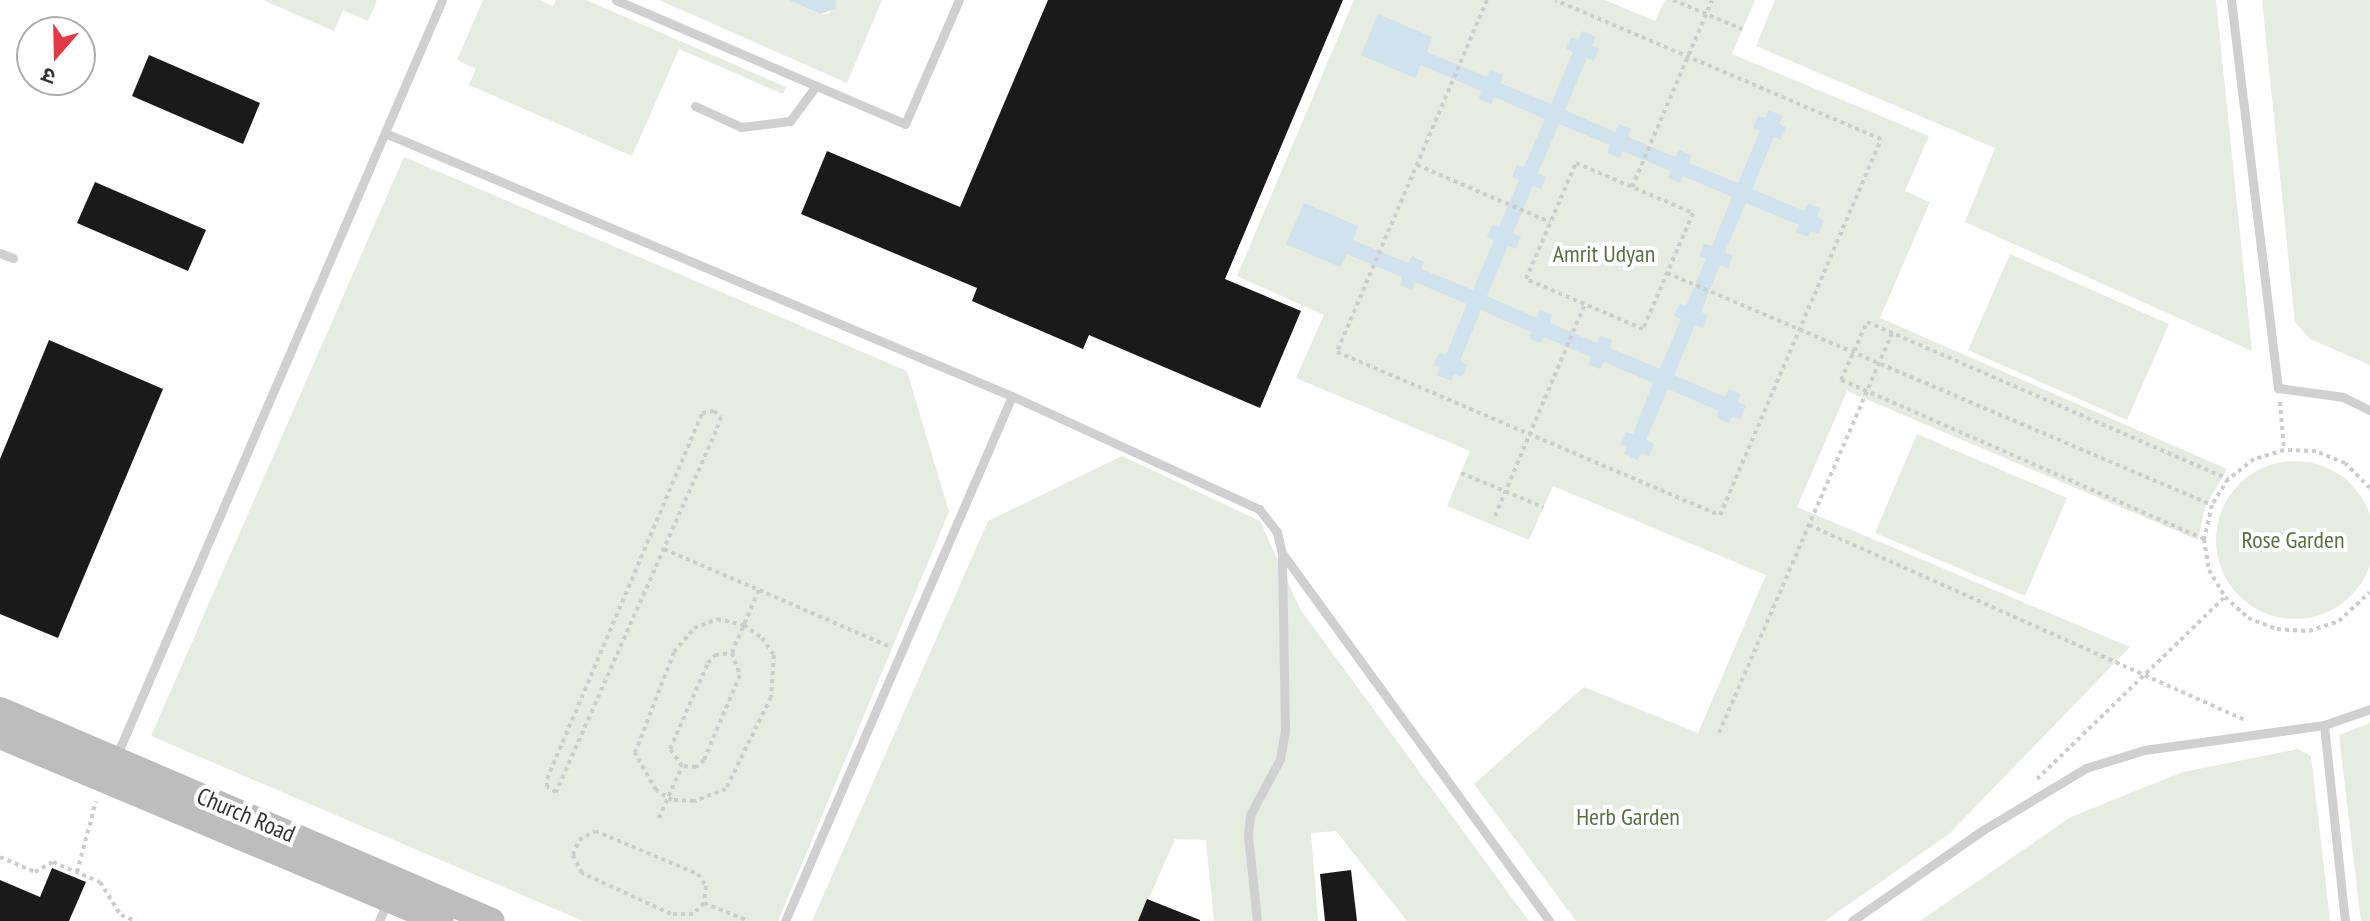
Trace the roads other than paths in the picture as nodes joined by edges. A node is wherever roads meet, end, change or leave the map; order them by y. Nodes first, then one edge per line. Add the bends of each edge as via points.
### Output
1 (442, 0) edge
2 (616, 0) edge
3 (959, 0) edge
4 (2231, 0) edge
5 (816, 86) junction
6 (695, 106) dead end
7 (385, 133) junction
8 (0, 253) edge
9 (13, 258) dead end
10 (1012, 396) junction
11 (2370, 410) edge
12 (1282, 553) junction
13 (2370, 709) edge
14 (0, 710) edge
15 (2324, 725) junction
16 (0, 736) edge
17 (109, 768) junction
18 (380, 896) edge
19 (441, 921) edge
20 (492, 921) edge
21 (785, 921) edge
22 (1257, 921) edge
23 (1549, 921) edge
24 (1852, 921) edge
25 (2345, 921) edge

1 - 7 lane
2 - 5 lane
3 - 5 lane via 905,124
4 - 11 lane via 2278,388 2343,397
5 - 6 lane via 790,121 741,127
7 - 10 lane
7 - 17 lane
8 - 9 lane
10 - 12 lane via 1259,509 1277,532
10 - 21 lane
12 - 22 lane via 1285,730 1280,759 1250,815
12 - 23 lane
13 - 15 lane
14 - 17 street, Church Road
15 - 24 lane via 2144,750 2086,768 1983,830
15 - 25 lane
16 - 17 street, Church Road
17 - 18 street, Church Road
18 - 19 street, Church Road
18 - 20 street, Church Road

